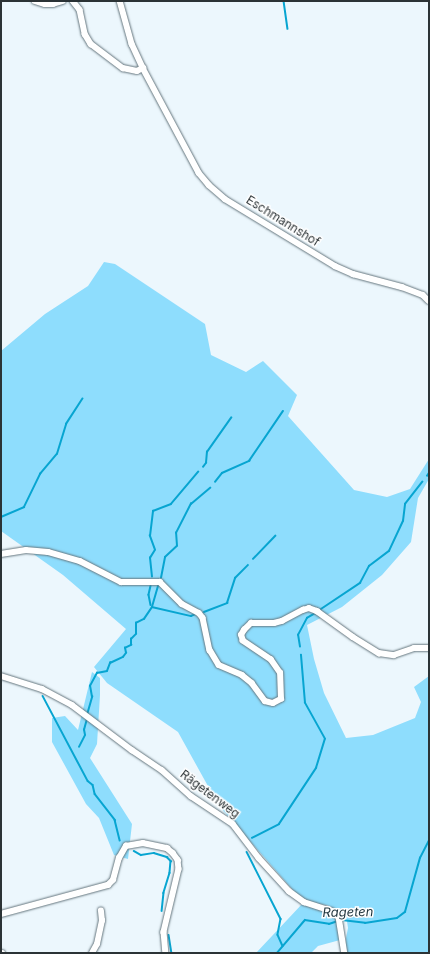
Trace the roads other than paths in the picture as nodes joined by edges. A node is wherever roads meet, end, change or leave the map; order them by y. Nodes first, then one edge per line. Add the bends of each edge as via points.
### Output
1 (35, 1) edge
2 (63, 1) edge
3 (73, 1) edge
4 (120, 1) edge
5 (143, 68) junction
6 (429, 301) edge
7 (1, 554) edge
8 (429, 648) edge
9 (1, 676) edge
10 (101, 911) dead end
11 (1, 914) edge
12 (92, 953) edge
13 (166, 953) edge
14 (345, 953) edge

1 - 2 street via 52,4
3 - 5 street via 80,10 81,23 92,44 123,68 137,71
4 - 5 street, Eschmannshof via 132,44
5 - 6 street, Eschmannshof via 199,173 225,199 335,266 352,274 402,287 423,295
7 - 8 street via 26,550 48,552 80,561 121,582 160,582 182,604 199,612 203,618 210,650 218,665 242,675 265,700 274,704 281,699 280,673 271,660 243,641 241,635 251,623 282,621 309,608 379,652 394,655 414,648
9 - 14 street, Rägetenweg via 42,689 84,712 162,770 191,796 233,824 289,891 304,902 332,911 340,920
10 - 12 street via 102,921 97,944
11 - 13 street via 108,885 113,880 119,858 126,846 143,843 167,848 178,860 179,869 164,932

